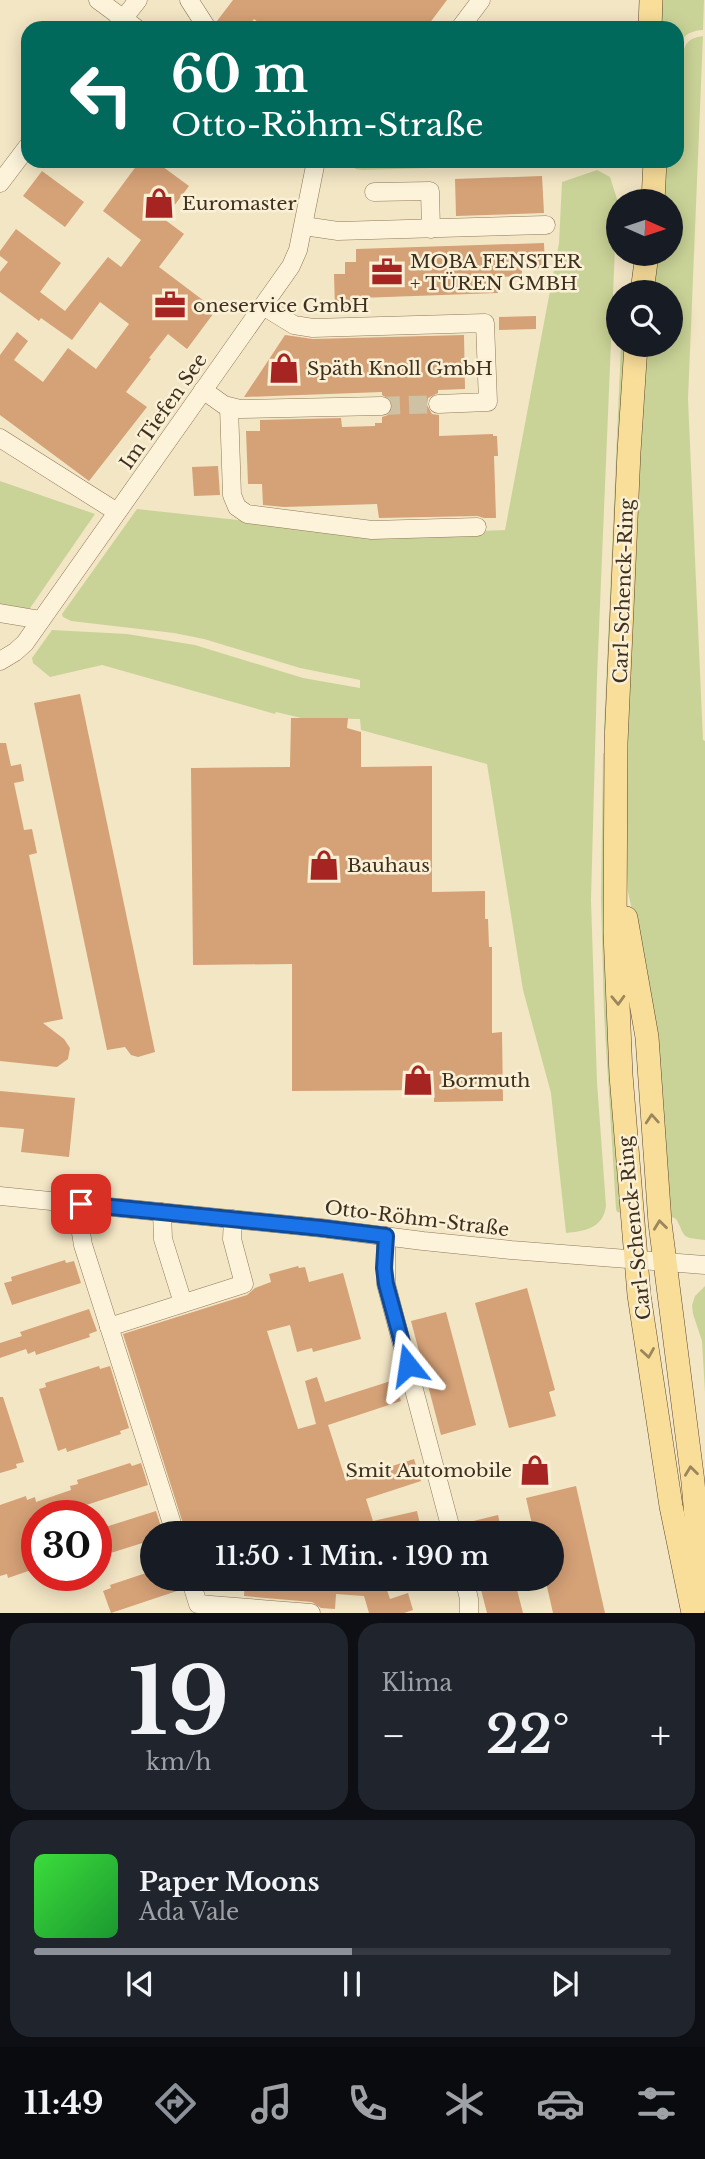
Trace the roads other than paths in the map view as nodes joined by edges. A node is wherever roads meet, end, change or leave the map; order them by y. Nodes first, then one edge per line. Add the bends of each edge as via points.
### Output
1 (98, 0) edge
2 (138, 0) edge
3 (189, 0) edge
4 (481, 0) edge
5 (651, 0) edge
6 (121, 21) edge
7 (127, 21) edge
8 (202, 21) edge
9 (465, 21) edge
10 (650, 21) edge
11 (21, 155) edge
12 (315, 168) edge
13 (639, 168) edge
14 (655, 168) edge
15 (0, 183) edge
16 (638, 189) edge
17 (654, 189) edge
18 (374, 192) dead end
19 (546, 225) dead end
20 (304, 226) junction
21 (431, 229) junction
22 (263, 306) junction
23 (635, 357) edge
24 (203, 390) junction
25 (438, 404) tunnel mouth
26 (382, 406) tunnel mouth
27 (229, 407) junction
28 (0, 438) edge
29 (117, 512) junction
30 (477, 527) dead end
31 (0, 613) edge
32 (41, 620) junction
33 (0, 661) edge
34 (615, 838) junction
35 (0, 1196) edge
36 (81, 1204) junction
37 (162, 1212) junction
38 (233, 1219) junction
39 (386, 1236) junction
40 (636, 1261) junction
41 (665, 1263) junction
42 (705, 1265) edge
43 (183, 1303) junction
44 (109, 1327) junction
45 (171, 1521) edge
46 (449, 1521) edge
47 (194, 1591) edge
48 (467, 1591) edge
49 (705, 1610) edge
50 (311, 1613) edge
51 (469, 1613) edge
52 (693, 1613) edge

1 - 6 street
2 - 7 street
3 - 8 street
4 - 9 street
5 - 10 main road
11 - 15 street
12 - 20 street, Im Tiefen See
13 - 16 main road
14 - 17 main road
18 - 21 street via 430,191
19 - 21 street
20 - 21 street via 338,231
20 - 22 street, Im Tiefen See via 294,261
22 - 24 street, Im Tiefen See
22 - 25 street via 294,325 313,328 485,323 488,402
23 - 34 main road, Carl-Schenck-Ring
24 - 27 street
24 - 29 street, Im Tiefen See
26 - 27 street
27 - 30 street via 232,495 237,507 247,514 372,530
28 - 29 street
29 - 32 street, Im Tiefen See
31 - 32 street
32 - 33 street, Im Tiefen See via 20,648
34 -> 40 main road, Carl-Schenck-Ring via 621,1075
41 -> 34 main road, Carl-Schenck-Ring via 647,1037
35 - 36 street, Otto-Röhm-Straße
36 - 37 street, Otto-Röhm-Straße
36 - 44 street via 81,1238
37 - 38 street, Otto-Röhm-Straße
37 - 43 street via 163,1239
38 - 39 street, Otto-Röhm-Straße
38 - 43 street via 232,1239 244,1284
39 - 40 street, Otto-Röhm-Straße
39 - 46 street via 386,1284
40 - 41 street, Otto-Röhm-Straße
40 -> 52 main road, Carl-Schenck-Ring via 671,1506
41 - 42 street, Otto-Röhm-Straße
49 -> 41 main road, Carl-Schenck-Ring
43 - 44 street
44 - 45 street
47 - 50 street via 198,1604
48 - 51 street

